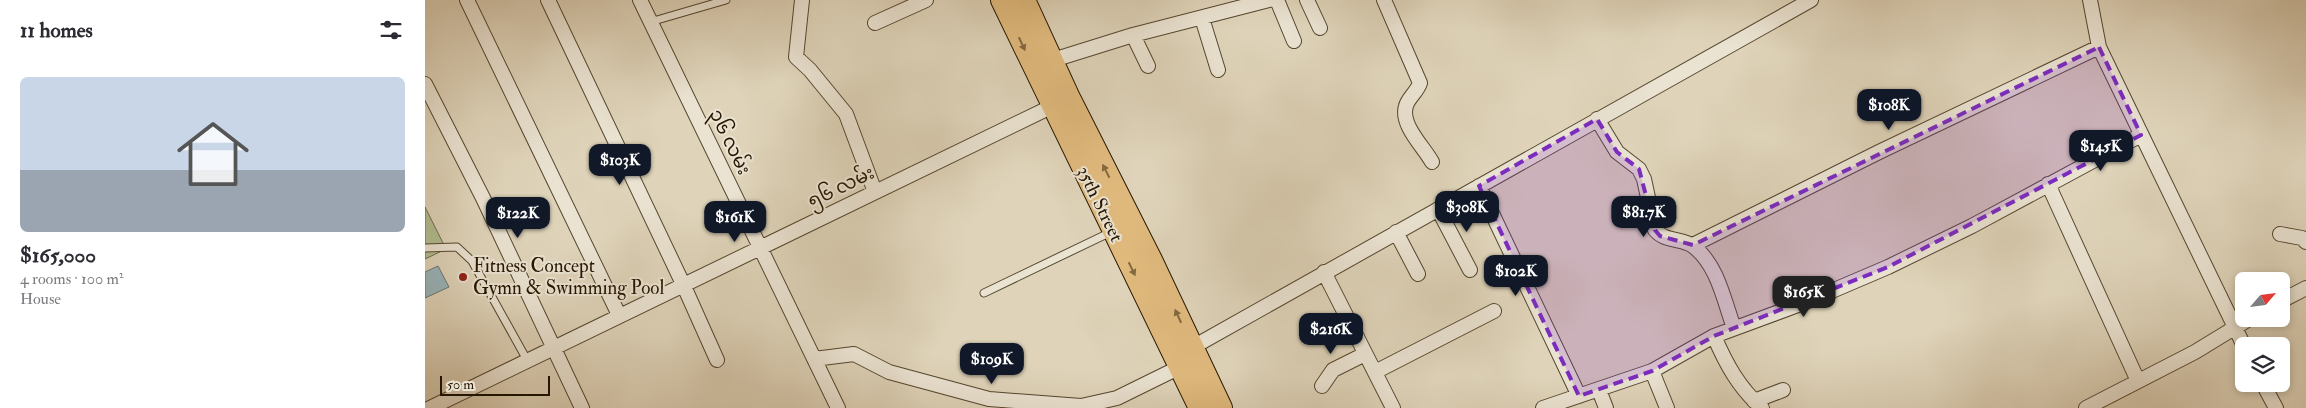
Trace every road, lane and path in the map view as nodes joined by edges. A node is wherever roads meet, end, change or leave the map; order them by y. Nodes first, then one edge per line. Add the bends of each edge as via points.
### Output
1 (467, 0) edge
2 (548, 0) edge
3 (640, 0) edge
4 (726, 0) edge
5 (802, 0) edge
6 (926, 0) edge
7 (1001, 0) edge
8 (1023, 0) edge
9 (1269, 0) edge
10 (1277, 0) edge
11 (1307, 0) edge
12 (1384, 0) edge
13 (1811, 0) edge
14 (2090, 0) edge
15 (1230, 5) edge
16 (1202, 18) junction
17 (651, 22) junction
18 (875, 22) dead end
19 (1320, 28) dead end
20 (1133, 35) junction
21 (1294, 41) dead end
22 (2099, 47) junction
23 (1053, 60) junction
24 (1148, 66) dead end
25 (1218, 70) dead end
26 (425, 84) edge
27 (1061, 102) junction
28 (1597, 120) junction
29 (2141, 135) junction
30 (1432, 162) dead end
31 (2048, 184) junction
32 (1479, 186) junction
33 (875, 192) junction
34 (1438, 208) junction
35 (1113, 230) junction
36 (1397, 232) junction
37 (2280, 234) dead end
38 (2306, 242) edge
39 (1693, 246) junction
40 (760, 247) junction
41 (425, 248) edge
42 (1470, 270) dead end
43 (1324, 272) junction
44 (1418, 274) dead end
45 (683, 284) junction
46 (2306, 288) edge
47 (984, 293) dead end
48 (2290, 296) edge
49 (1494, 312) dead end
50 (619, 315) junction
51 (2235, 327) joint
52 (1734, 328) junction
53 (1714, 336) junction
54 (554, 347) junction
55 (1193, 347) junction
56 (1365, 354) junction
57 (814, 359) junction
58 (527, 360) junction
59 (717, 360) dead end
60 (1180, 367) junction
61 (1652, 371) junction
62 (1375, 372) junction
63 (2138, 382) junction
64 (1322, 386) dead end
65 (1599, 390) junction
66 (1783, 390) dead end
67 (2267, 392) edge
68 (1579, 396) junction
69 (1758, 404) edge
70 (1549, 407) edge
71 (431, 408) edge
72 (582, 408) edge
73 (838, 408) edge
74 (1200, 408) edge
75 (1221, 408) edge
76 (1393, 408) edge
77 (1606, 408) edge
78 (1667, 408) edge
79 (2086, 408) edge
80 (2276, 408) edge

1 - 50 street
2 - 45 street
3 - 17 street, ၃၆ လမ်း
4 - 17 lane
5 - 33 street via 796,57 846,114
6 - 18 street
7 -> 27 main road, 35th Street
8 - 23 main road, 35th Street
9 - 15 street
10 - 21 street
11 - 19 street
12 - 30 street via 1419,79 1419,87 1406,106 1411,132
13 - 28 street
14 - 22 street
15 - 16 street
16 - 20 street
16 - 25 street
17 - 40 street, ၃၆ လမ်း
20 - 23 street
20 - 24 street
22 - 29 street
22 - 39 street via 1879,152
23 - 27 main road, 35th Street
26 - 54 street
27 - 33 street, ၅၆ လမ်း
27 - 35 main road, 35th Street
55 -> 27 main road, 35th Street
28 - 32 street
28 - 39 street via 1617,152 1639,169 1655,230 1660,236
29 - 31 street
29 - 51 street
31 - 52 street via 1888,267
31 - 63 street
32 - 34 street
32 - 68 street
33 - 40 street, ၅၆ လမ်း
34 - 36 street
34 - 42 street
35 - 47 lane
35 -> 60 main road, 35th Street
36 - 43 street
36 - 44 street
37 - 38 street via 2303,238
39 - 52 street via 1712,268
40 - 45 street, ၅၆ လမ်း
40 - 57 street, ၃၆ လမ်း
41 - 58 lane via 457,247 472,261
43 - 55 street
43 - 56 street
45 - 50 street, ၅၆ လမ်း
45 - 59 street
46 - 48 street
49 - 62 street
50 - 54 street, ၅၆ လမ်း
51 - 63 street
52 - 53 street
53 - 61 street
53 - 69 street via 1735,378
54 - 58 street, ၅၆ လမ်း
54 - 72 street
55 - 75 main road, 35th Street
56 - 62 street
56 - 64 street via 1333,370
57 - 60 street via 854,354 889,372 989,399 1081,406 1117,398
57 - 73 street, ၃၆ လမ်း
58 - 71 street, ၅၆ လမ်း
60 - 74 main road, 35th Street
61 - 65 street
61 - 78 street
62 - 76 street
63 - 79 street
65 - 68 street
65 - 77 street
66 - 69 street
67 - 80 street
68 - 70 street

